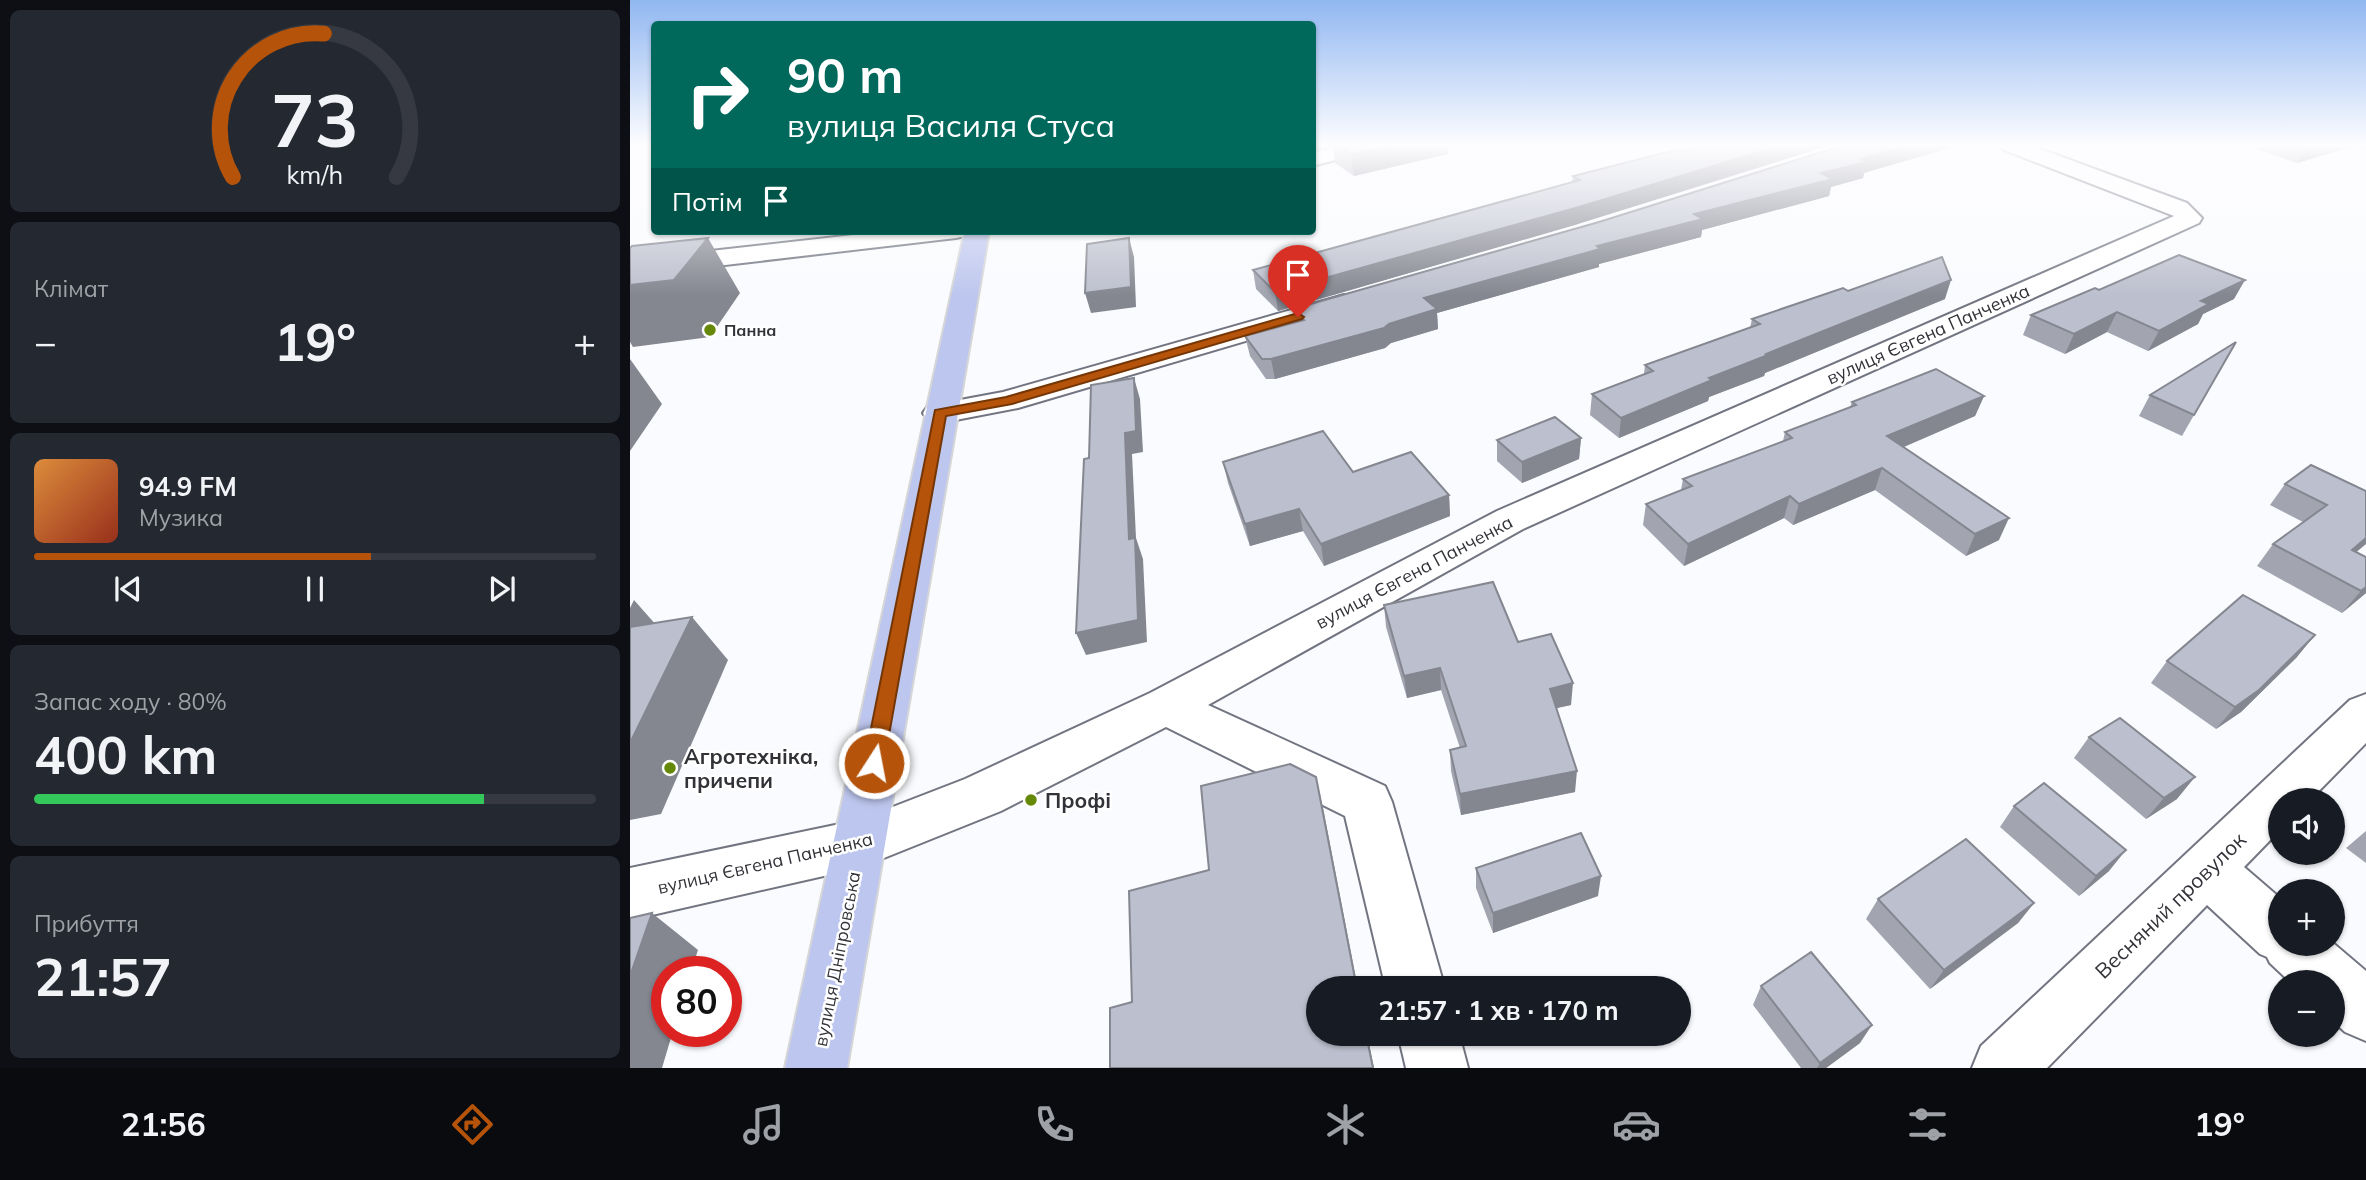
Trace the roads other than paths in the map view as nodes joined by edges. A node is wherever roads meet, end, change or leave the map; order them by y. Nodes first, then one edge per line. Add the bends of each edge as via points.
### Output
1 (2146, 196) edge
2 (921, 235) edge
3 (976, 235) edge
4 (630, 268) edge
5 (1364, 298) edge
6 (940, 413) junction
7 (1166, 706) junction
8 (2366, 713) edge
9 (859, 844) junction
10 (2207, 869) junction
11 (630, 894) edge
12 (2268, 923) edge
13 (2305, 956) edge
14 (1413, 976) edge
15 (2366, 1011) edge
16 (1431, 1046) edge
17 (816, 1068) edge
18 (1437, 1068) edge
19 (2003, 1068) edge

1 - 7 street, вулиця Євгена Панченка via 2179,208 2190,218 1510,520
2 - 4 street
3 - 6 highway, вулиця Дніпровська
5 - 6 street via 1029,395
6 - 9 highway, вулиця Дніпровська
7 - 9 street, вулиця Євгена Панченка via 983,795
7 - 14 street via 1367,802
8 - 10 street, Весняний провулок
9 - 11 street, вулиця Євгена Панченка
9 - 17 highway, вулиця Дніпровська
10 - 12 street
10 - 19 street, Весняний провулок
13 - 15 street
16 - 18 street

